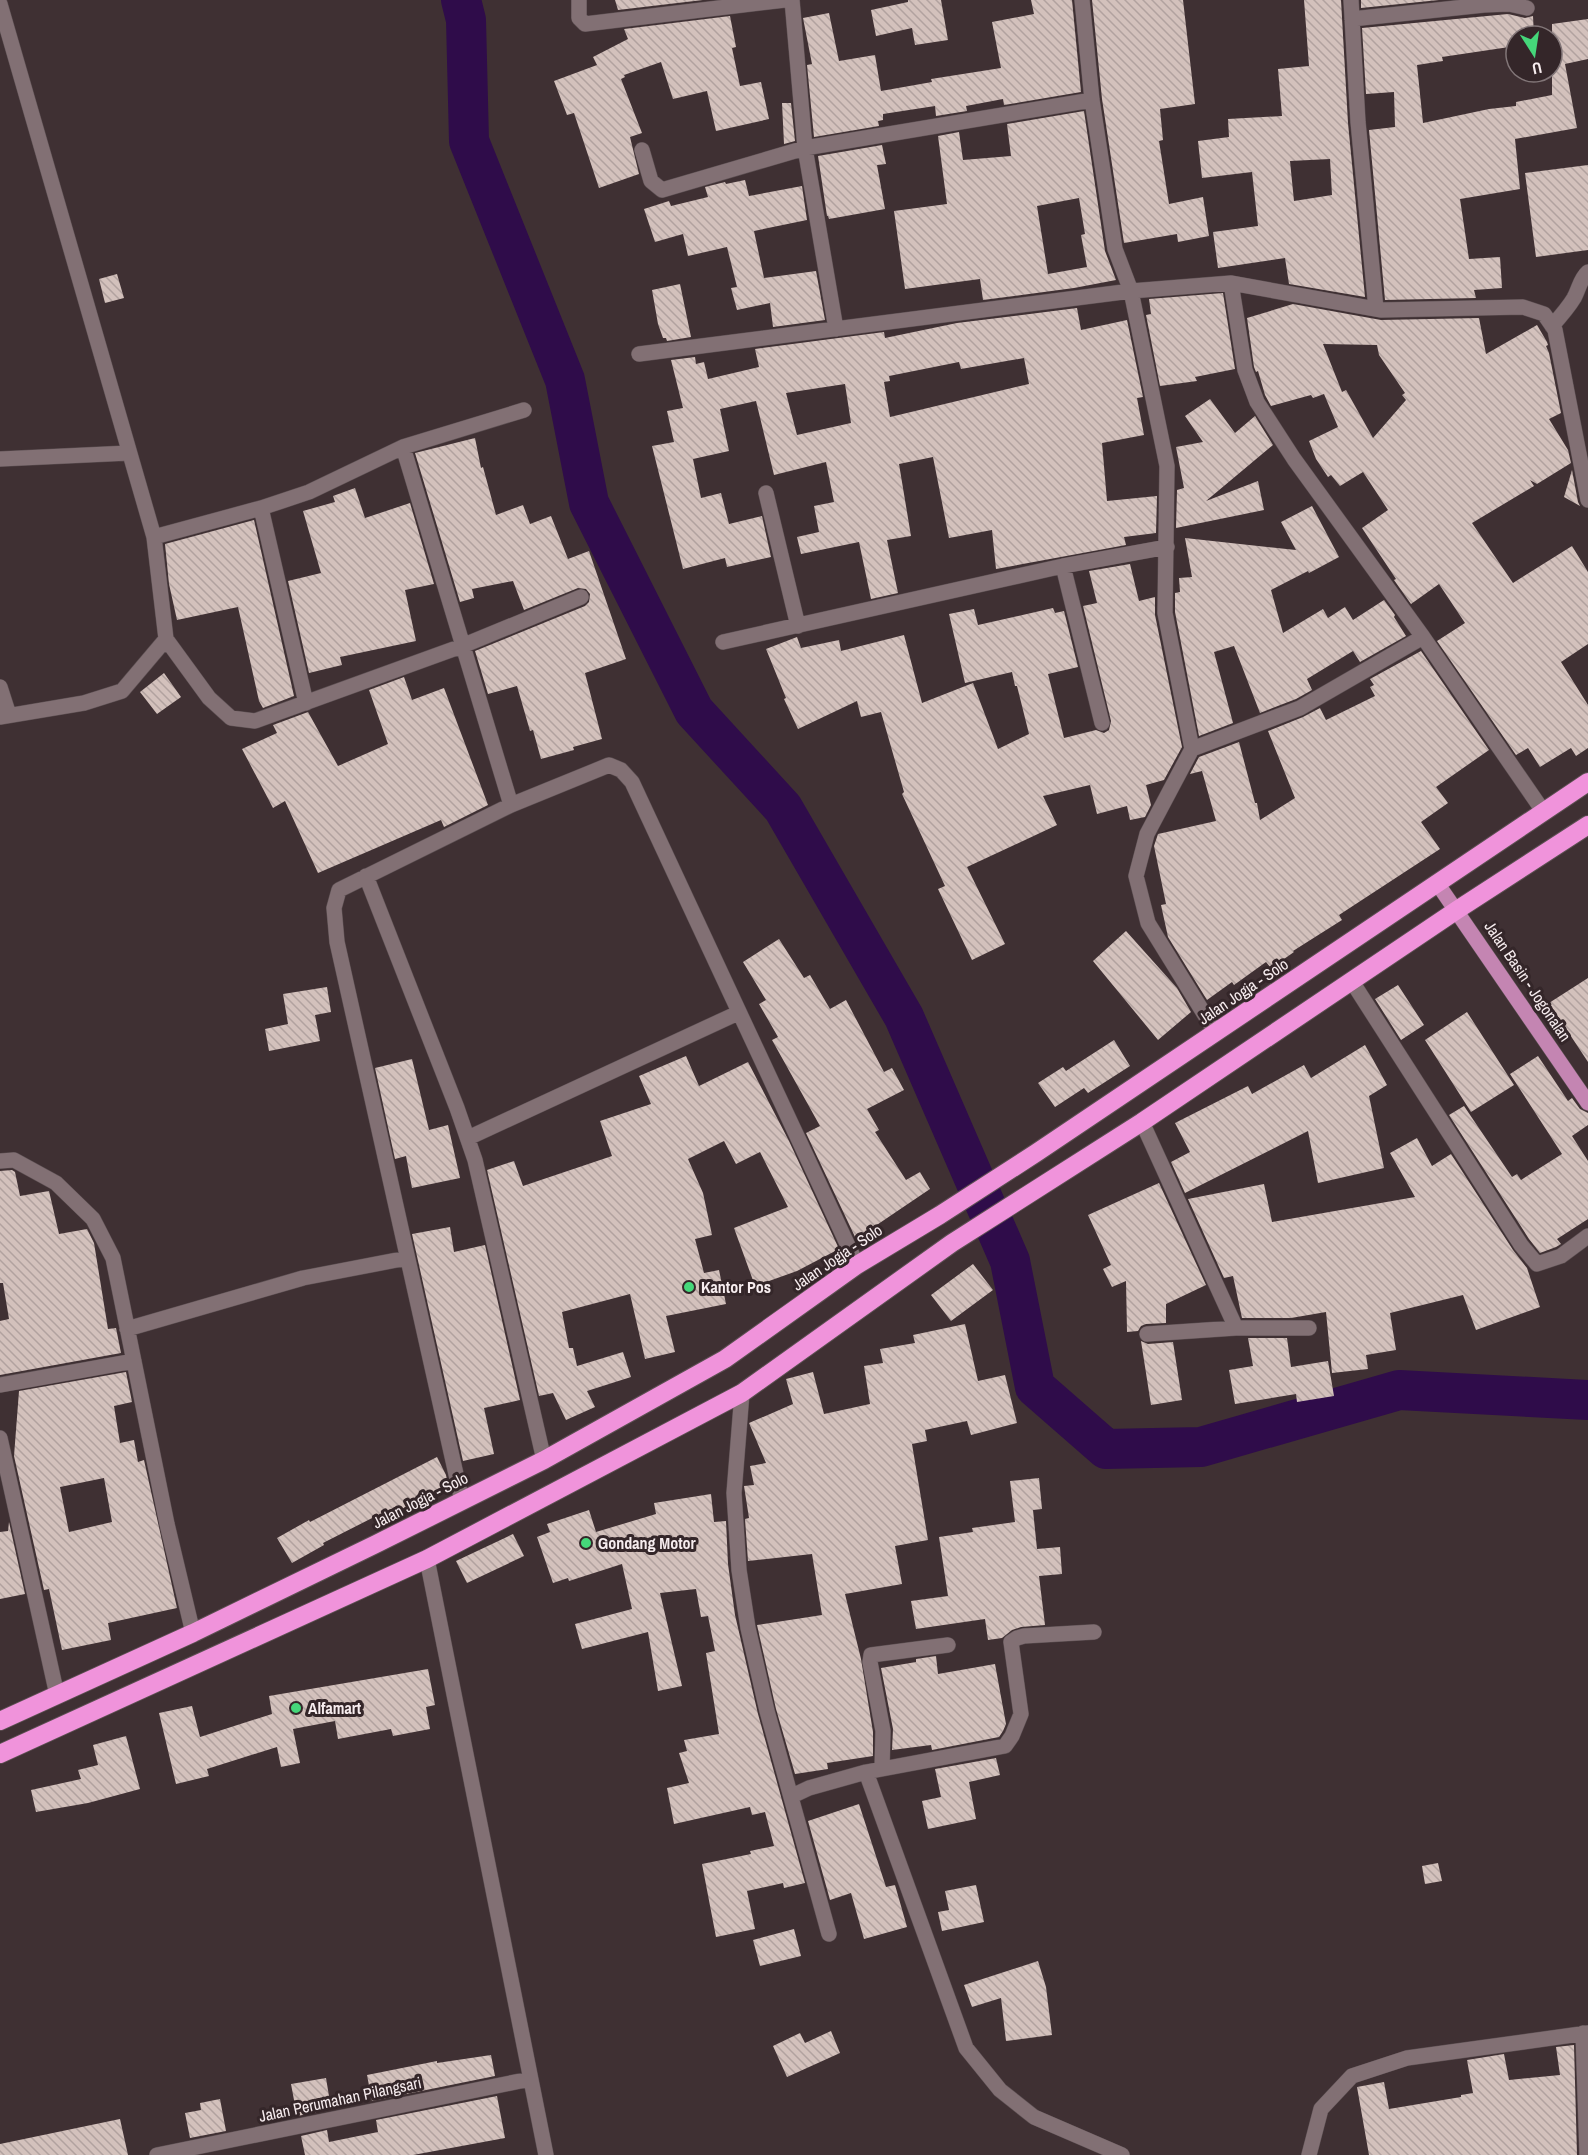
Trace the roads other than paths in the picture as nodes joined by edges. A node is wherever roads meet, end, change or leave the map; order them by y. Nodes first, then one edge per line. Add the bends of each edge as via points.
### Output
1 (579, 0) edge
2 (785, 0) edge
3 (792, 0) edge
4 (1082, 0) edge
5 (1352, 0) edge
6 (0, 3) edge
7 (1527, 8) dead end
8 (1352, 19) junction
9 (1092, 100) junction
10 (805, 148) junction
11 (642, 150) dead end
12 (1588, 272) edge
13 (1231, 283) junction
14 (1131, 291) junction
15 (1376, 309) junction
16 (1552, 326) junction
17 (836, 329) junction
18 (639, 354) dead end
19 (524, 410) dead end
20 (403, 447) junction
21 (129, 453) junction
22 (0, 459) edge
23 (766, 493) dead end
24 (1588, 500) edge
25 (261, 508) junction
26 (154, 537) junction
27 (1167, 547) junction
28 (1063, 566) junction
29 (581, 597) dead end
30 (798, 626) junction
31 (1424, 637) junction
32 (166, 639) junction
33 (723, 642) dead end
34 (462, 646) junction
35 (0, 687) edge
36 (306, 703) junction
37 (4, 716) edge
38 (1102, 723) dead end
39 (1192, 749) junction
40 (1588, 782) edge
41 (512, 805) junction
42 (1542, 811) junction
43 (1588, 825) edge
44 (366, 876) junction
45 (1437, 883) junction
46 (1457, 910) junction
47 (1351, 980) junction
48 (738, 1013) junction
49 (1216, 1033) junction
50 (1588, 1103) edge
51 (1142, 1122) junction
52 (468, 1138) junction
53 (0, 1161) edge
54 (1588, 1236) edge
55 (407, 1258) junction
56 (857, 1265) junction
57 (1236, 1328) junction
58 (1309, 1328) dead end
59 (127, 1329) junction
60 (1148, 1334) dead end
61 (134, 1361) junction
62 (0, 1385) edge
63 (742, 1393) junction
64 (0, 1438) edge
65 (544, 1460) junction
66 (462, 1501) junction
67 (427, 1559) junction
68 (1094, 1632) dead end
69 (193, 1633) junction
70 (948, 1645) dead end
71 (57, 1695) junction
72 (0, 1721) edge
73 (0, 1754) edge
74 (882, 1769) junction
75 (866, 1772) junction
76 (792, 1796) junction
77 (828, 1934) dead end
78 (1585, 2033) edge
79 (530, 2079) junction
80 (157, 2155) edge
81 (546, 2155) edge
82 (1122, 2155) edge
83 (1309, 2155) edge
84 (1587, 2155) edge

1 - 2 street via 579,18 585,24
3 - 10 street
4 - 9 street
5 - 8 street
6 - 21 street
7 - 8 street via 1484,5
8 - 15 street
9 - 10 street
9 - 14 street via 1114,249
10 - 11 street via 662,190 651,181
10 - 17 street
12 - 16 street
13 - 14 street
13 - 15 street
13 - 31 street via 1245,370 1257,402
14 - 17 street
14 - 27 street via 1167,466
15 - 16 street via 1523,307 1544,314
16 - 24 street
17 - 18 street
19 - 20 street
20 - 25 street via 309,492
20 - 34 street
21 - 22 street
21 - 26 street
23 - 30 street
25 - 26 street
25 - 36 street
26 - 32 street
27 - 28 street
27 - 39 street via 1165,614
28 - 30 street
28 - 38 street
29 - 34 street
30 - 33 street
31 - 39 street via 1300,708
31 - 42 street
32 - 36 street via 209,698 231,718 255,721
32 - 37 street via 122,691 84,703
34 - 36 street
34 - 41 street
35 - 37 street
39 - 49 street via 1146,834 1136,876 1148,923
40 - 42 highway, Jalan Jogja - Solo
41 - 44 street
41 - 48 street via 609,765 621,770 632,782
42 - 45 highway, Jalan Jogja - Solo
43 - 46 highway
44 - 52 street
44 - 55 street via 339,890 334,908 337,942
45 - 46 main road, Jalan Basin - Jogonalan
45 - 49 highway, Jalan Jogja - Solo
46 - 47 highway
46 - 50 main road, Jalan Basin - Jogonalan
47 - 51 highway
47 - 54 street via 1537,1264 1561,1256
48 - 52 street
48 - 56 street
49 - 56 highway, Jalan Jogja - Solo via 1036,1153
51 - 57 street
51 - 63 highway via 952,1243
52 - 65 street
53 - 59 street via 14,1160 56,1183 93,1219 112,1258
55 - 59 street via 303,1278
55 - 66 street
56 - 65 highway, Jalan Jogja - Solo via 725,1359
57 - 58 street
57 - 60 street
59 - 61 street
61 - 62 street
61 - 69 street
63 - 67 highway
63 - 76 street via 734,1492 740,1570 748,1628 767,1711
64 - 71 street
65 - 66 highway, Jalan Jogja - Solo
66 - 69 highway, Jalan Jogja - Solo
67 - 73 highway
67 - 79 street
68 - 74 street via 1024,1636 1011,1642 1021,1714 1005,1746
69 - 71 highway, Jalan Jogja - Solo
70 - 74 street via 871,1656 883,1731
71 - 72 highway, Jalan Jogja - Solo
74 - 75 street
75 - 76 street
75 - 82 street via 966,2048 999,2091 1034,2117
76 - 77 street
78 - 83 street via 1407,2058 1352,2076 1321,2109
78 - 84 street
79 - 80 street, Jalan Perumahan Pilangsari
79 - 81 street

